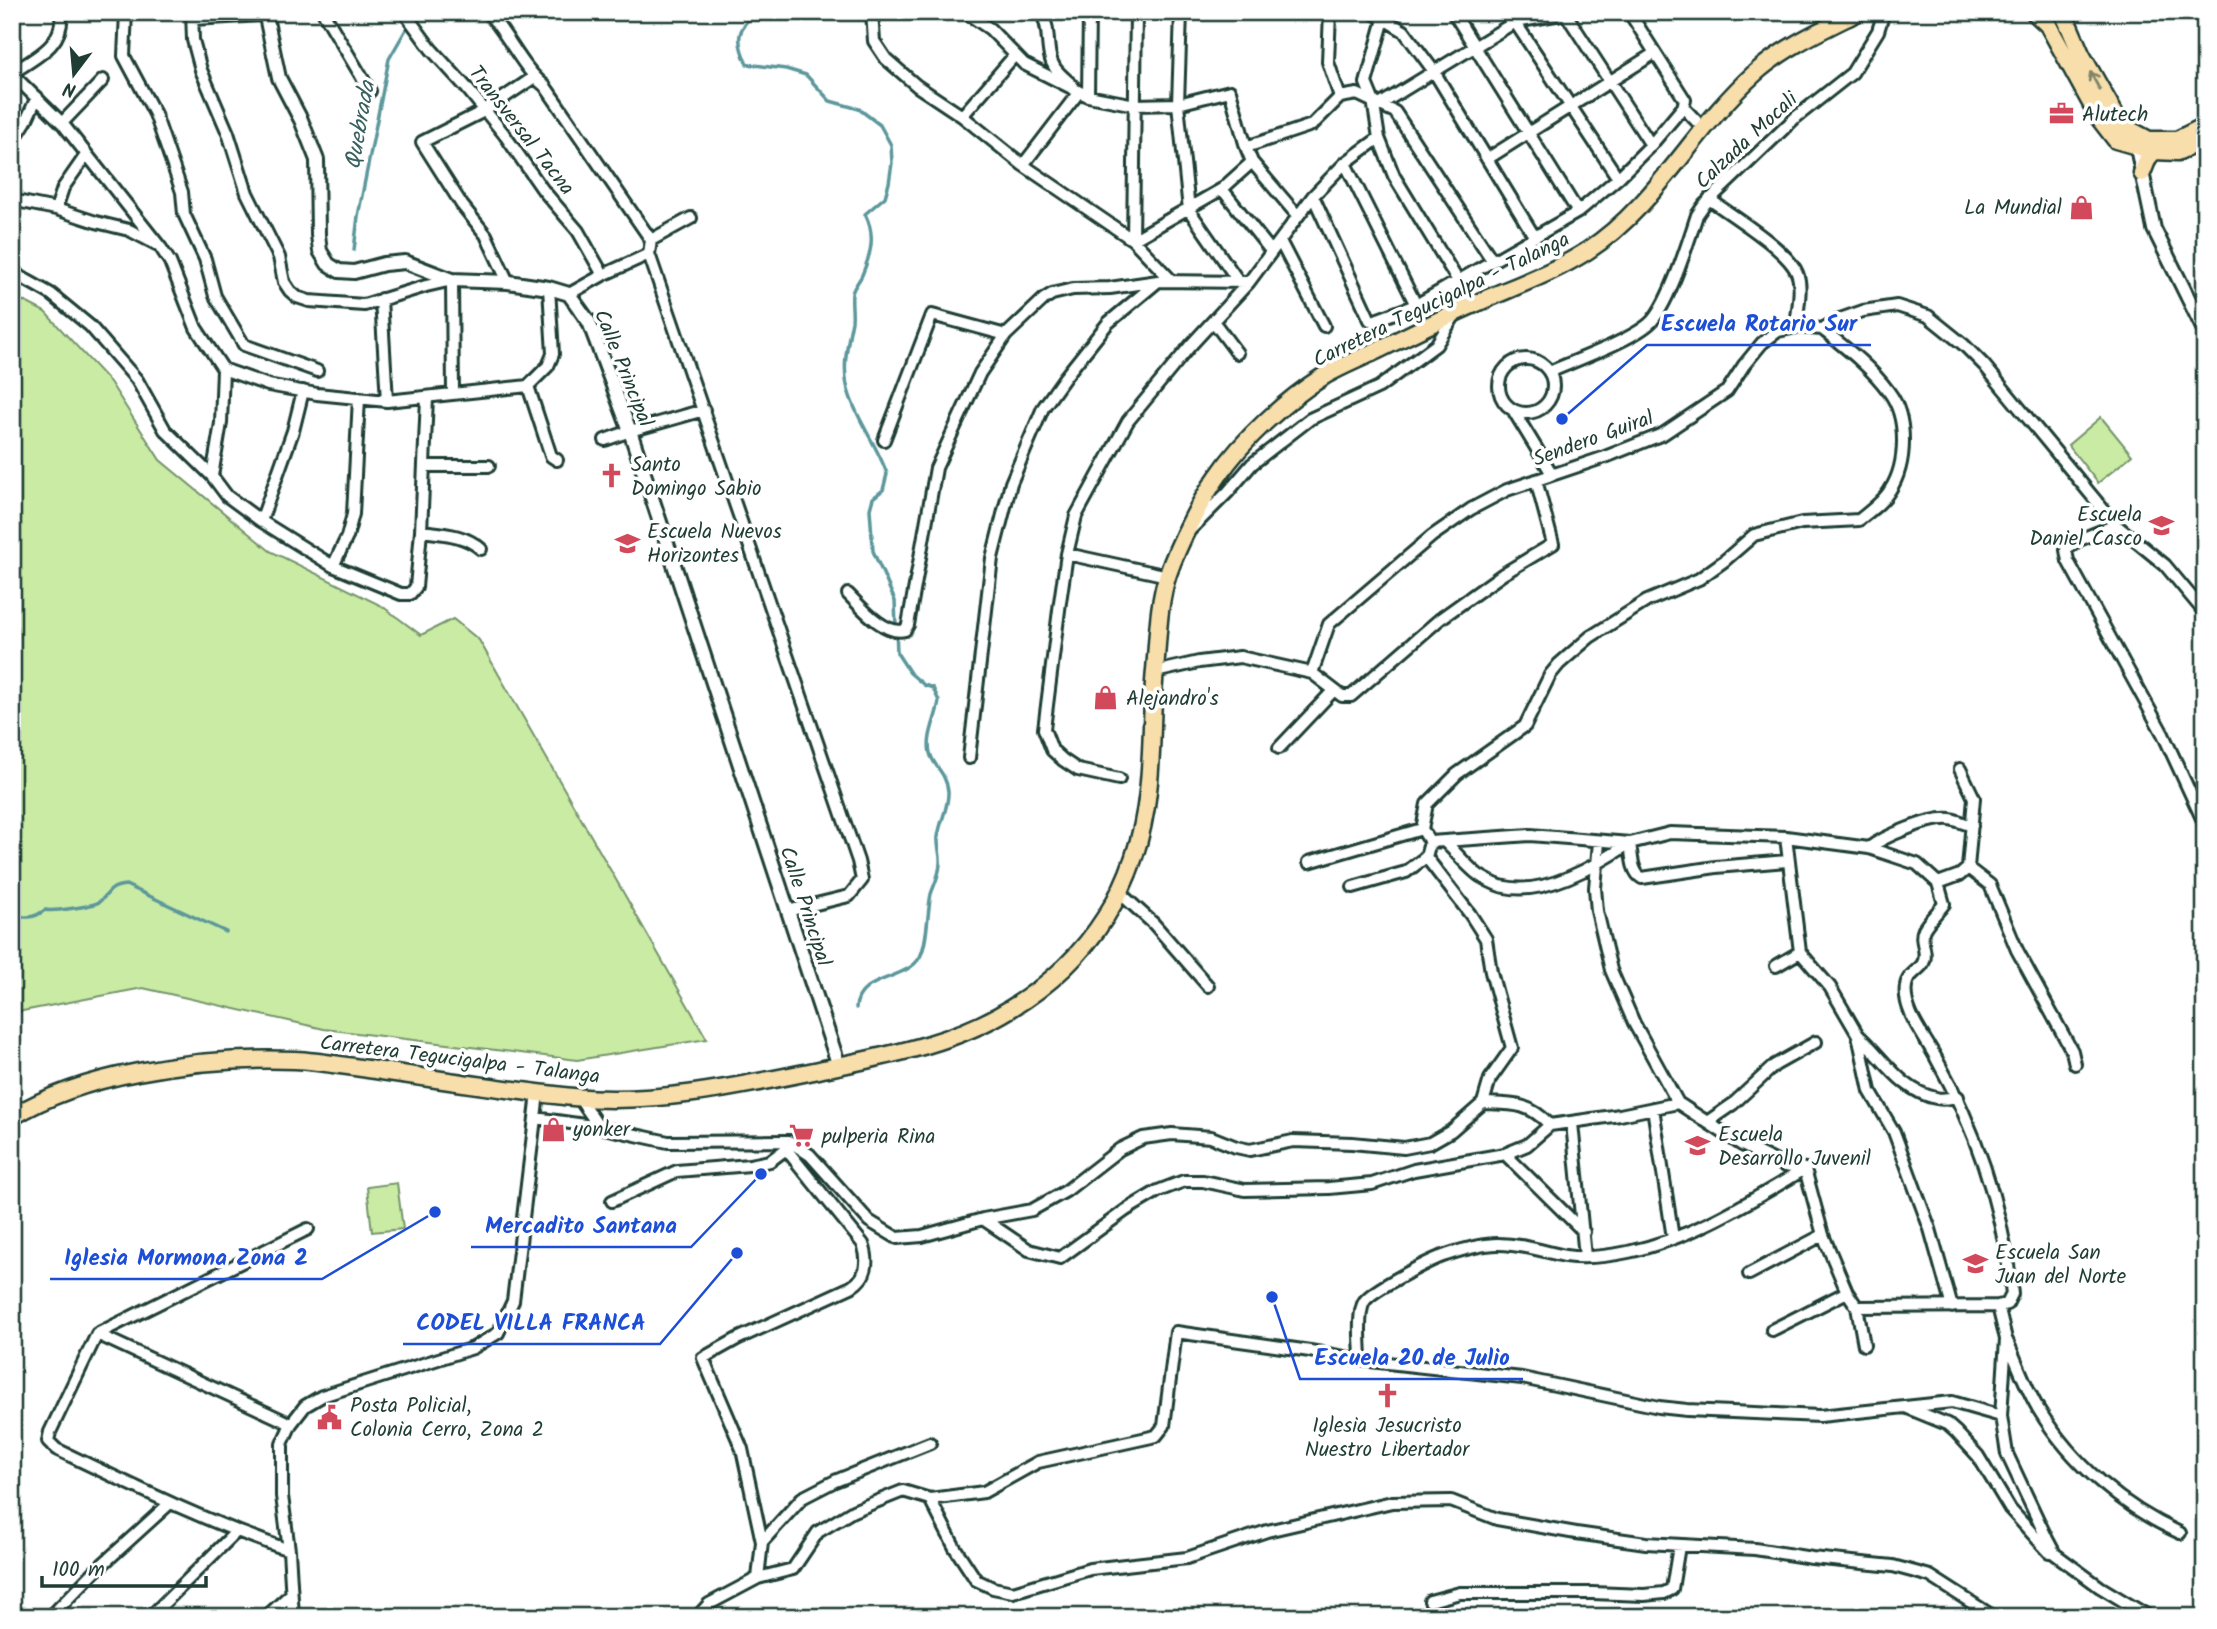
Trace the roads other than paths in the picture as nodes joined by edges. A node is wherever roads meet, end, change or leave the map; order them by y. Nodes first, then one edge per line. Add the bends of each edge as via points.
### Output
1 (61, 12) edge
2 (126, 12) edge
3 (323, 12) edge
4 (404, 12) edge
5 (487, 12) edge
6 (872, 12) edge
7 (965, 12) edge
8 (1041, 12) edge
9 (1089, 12) edge
10 (1136, 12) edge
11 (1181, 12) edge
12 (1330, 12) edge
13 (1372, 12) edge
14 (1453, 12) edge
15 (1629, 12) edge
16 (1858, 12) edge
17 (1884, 12) edge
18 (2035, 12) edge
19 (2063, 12) edge
20 (266, 13) edge
21 (1570, 13) edge
22 (192, 16) edge
23 (1384, 19) junction
24 (1514, 22) junction
25 (1475, 45) junction
26 (1655, 53) junction
27 (1015, 55) junction
28 (1433, 71) junction
29 (12, 73) edge
30 (533, 78) junction
31 (103, 80) dead end
32 (1612, 81) junction
33 (370, 92) dead end
34 (1084, 94) junction
35 (37, 97) junction
36 (1340, 97) junction
37 (1377, 102) junction
38 (1178, 104) junction
39 (1135, 105) junction
40 (1571, 106) junction
41 (1683, 107) junction
42 (484, 111) junction
43 (962, 116) junction
44 (62, 123) junction
45 (2205, 127) edge
46 (1704, 129) junction
47 (1528, 132) junction
48 (1379, 138) junction
49 (2205, 140) edge
50 (12, 143) edge
51 (1651, 145) junction
52 (1246, 147) junction
53 (2137, 148) junction
54 (2154, 152) junction
55 (86, 155) junction
56 (1487, 159) junction
57 (1252, 162) junction
58 (1345, 163) junction
59 (1023, 165) junction
60 (2142, 173) junction
61 (1618, 178) junction
62 (1222, 189) junction
63 (1313, 196) junction
64 (1709, 199) junction
65 (12, 200) edge
66 (56, 209) junction
67 (1189, 210) junction
68 (1578, 212) junction
69 (1297, 215) junction
70 (691, 218) dead end
71 (1534, 236) junction
72 (651, 240) junction
73 (1133, 240) junction
74 (1280, 241) junction
75 (161, 248) junction
76 (1271, 251) junction
77 (649, 254) junction
78 (1492, 260) junction
79 (12, 272) edge
80 (603, 275) junction
81 (452, 280) junction
82 (1158, 281) junction
83 (1172, 281) junction
84 (1458, 281) junction
85 (508, 282) junction
86 (1244, 282) junction
87 (549, 288) junction
88 (569, 294) junction
89 (381, 299) junction
90 (1416, 305) junction
91 (1463, 309) junction
92 (1213, 321) junction
93 (1324, 326) dead end
94 (1796, 327) junction
95 (1822, 329) junction
96 (2205, 332) edge
97 (1006, 335) junction
98 (1237, 352) dead end
99 (223, 369) junction
100 (317, 371) dead end
101 (1549, 372) junction
102 (528, 386) junction
103 (303, 391) junction
104 (453, 394) junction
105 (359, 398) junction
106 (427, 398) junction
107 (387, 401) junction
108 (704, 410) junction
109 (1513, 410) junction
110 (630, 431) junction
111 (605, 440) dead end
112 (884, 440) dead end
113 (557, 460) dead end
114 (424, 466) junction
115 (489, 466) dead end
116 (1552, 474) junction
117 (212, 477) junction
118 (1536, 480) junction
119 (261, 521) junction
120 (2116, 525) junction
121 (421, 531) junction
122 (1186, 534) junction
123 (481, 549) dead end
124 (1067, 554) junction
125 (333, 566) junction
126 (1168, 576) junction
127 (848, 594) dead end
128 (2205, 613) edge
129 (1155, 672) junction
130 (1312, 673) junction
131 (1334, 690) junction
132 (1279, 748) dead end
133 (969, 758) dead end
134 (1960, 769) dead end
135 (1119, 779) dead end
136 (2205, 825) edge
137 (1972, 826) junction
138 (1422, 829) junction
139 (1786, 837) junction
140 (1430, 842) junction
141 (1445, 842) junction
142 (1599, 842) junction
143 (1630, 843) junction
144 (1869, 848) junction
145 (1426, 857) junction
146 (1787, 861) junction
147 (1309, 862) dead end
148 (1598, 864) junction
149 (1968, 868) junction
150 (1938, 883) junction
151 (1353, 887) dead end
152 (1120, 893) junction
153 (787, 911) junction
154 (1800, 952) junction
155 (1776, 966) dead end
156 (1208, 986) dead end
157 (1858, 1035) junction
158 (1816, 1042) dead end
159 (2075, 1064) dead end
160 (839, 1066) junction
161 (538, 1093) junction
162 (1958, 1097) junction
163 (579, 1098) junction
164 (1483, 1103) junction
165 (1678, 1103) junction
166 (1653, 1108) junction
167 (12, 1117) edge
168 (535, 1118) junction
169 (1707, 1122) junction
170 (1572, 1123) junction
171 (1550, 1125) junction
172 (599, 1127) junction
173 (788, 1145) junction
174 (1505, 1154) junction
175 (1805, 1169) junction
176 (612, 1201) dead end
177 (983, 1219) junction
178 (308, 1229) dead end
179 (1584, 1232) junction
180 (1823, 1235) junction
181 (1673, 1238) junction
182 (1586, 1257) junction
183 (1749, 1274) dead end
184 (1847, 1292) junction
185 (1998, 1306) junction
186 (1857, 1307) junction
187 (1952, 1307) junction
188 (1772, 1330) dead end
189 (97, 1334) junction
190 (2006, 1339) junction
191 (1864, 1345) dead end
192 (1361, 1360) junction
193 (1908, 1408) junction
194 (2001, 1416) junction
195 (291, 1424) junction
196 (930, 1443) dead end
197 (930, 1499) junction
198 (169, 1504) junction
199 (236, 1532) junction
200 (2180, 1533) dead end
201 (762, 1542) junction
202 (1679, 1546) junction
203 (289, 1550) junction
204 (2054, 1554) junction
205 (758, 1578) junction
206 (290, 1594) junction
207 (1430, 1601) dead end
208 (50, 1617) edge
209 (150, 1617) edge
210 (266, 1617) edge
211 (293, 1617) edge
212 (697, 1617) edge
213 (1994, 1617) edge
214 (2151, 1617) edge

1 - 29 street via 52,46
2 - 100 street via 124,56 155,114 182,192 184,214 205,259 215,296 244,345
3 - 33 street
4 - 42 street, Transversal Tacna
5 - 30 street
6 - 43 street via 874,41 886,59 916,86
7 - 27 street
8 - 34 street via 1055,68
9 - 34 street
10 - 39 street
11 - 38 street
12 - 36 street via 1328,62
13 - 23 street
14 - 25 street
15 - 26 street
16 - 46 main road, Carretera Tegucigalpa - Talanga via 1755,72
17 - 64 street, Calzada Mocali via 1878,31 1852,73 1795,117
18 - 53 main road via 2048,25 2099,118 2116,140
45 -> 19 main road via 2177,140 2149,140 2121,125
20 - 22 street
20 - 81 street, Calle Principal via 279,78 317,160 320,251 328,264 354,272 405,262
21 - 24 street
21 - 32 street
22 - 89 street via 201,70 290,291 309,301 364,305
23 - 28 street via 1404,31
23 - 37 street via 1366,83
24 - 25 street
24 - 40 street
25 - 28 street
25 - 47 street
26 - 32 street
26 - 41 street via 1685,100
27 - 34 street
27 - 43 street
28 - 37 street
28 - 56 street
29 - 35 street
30 - 42 street
30 - 72 street via 545,86
31 - 44 street
32 - 40 street
32 - 51 street
34 - 39 street
34 - 59 street
35 - 44 street
35 - 50 street
36 - 37 street via 1357,94
36 - 52 street via 1312,125
37 - 48 street
37 - 78 street via 1395,112
38 - 39 street
38 - 52 street via 1230,91
38 - 67 street
39 - 73 street
40 - 47 street
40 - 61 street
41 - 46 street
41 - 51 street
42 - 80 street, Transversal Tacna via 578,231
42 - 85 street via 422,142 486,235
43 - 59 street
44 - 55 street
46 - 91 main road, Carretera Tegucigalpa - Talanga via 1618,228 1593,247 1563,266
47 - 56 street
47 - 68 street
48 - 58 street
48 - 84 street via 1394,176
49 - 54 main road via 2177,152
51 - 61 street
52 - 57 street
53 - 54 main road
53 - 60 street
54 - 60 main road
55 - 66 street via 63,188
55 - 75 street
56 - 71 street
57 - 62 street
57 - 69 street
58 - 63 street
58 - 90 street
59 - 73 street
60 - 96 street via 2154,229
61 - 68 street
62 - 67 street
62 - 76 street
63 - 69 street
63 - 90 street via 1370,320
64 - 94 street via 1767,239 1796,270 1800,282
64 - 101 street, Calzada Mocali via 1651,321 1627,337
65 - 66 street
66 - 75 street via 129,230
67 - 73 street
67 - 86 street
68 - 71 street
69 - 74 street
70 - 72 street
71 - 78 street
72 - 77 street
73 - 83 street
74 - 76 street
74 - 93 street
75 - 99 street via 196,328
76 - 86 street
77 - 80 street
77 - 108 street
78 - 84 street
79 - 117 street via 51,294 90,326 137,380 165,430
80 - 88 street
81 - 85 street, Calle Principal
81 - 89 street
81 - 104 street
82 - 83 street
82 - 97 street via 1052,294
82 - 133 street via 1108,323 1065,377 1043,408 1011,483 992,558
83 - 86 street
84 - 90 street
84 - 91 street
85 - 87 street, Calle Principal
86 - 92 street
87 - 88 street, Calle Principal
87 - 102 street via 554,354
88 - 110 street, Calle Principal via 589,322
89 - 107 street
91 - 122 street via 1423,355 1379,387 1310,419 1252,464
91 - 122 main road, Carretera Tegucigalpa - Talanga via 1325,375 1277,411 1218,476
92 - 98 street
92 - 124 street via 1128,421 1076,516
94 - 95 street, Sendero Guiral
94 - 116 street, Sendero Guiral via 1778,331 1762,342 1727,391 1671,429
95 - 120 street, Sendero Guiral via 1863,311 1897,306 1928,316 1984,365
95 - 138 street via 1876,375 1892,395 1903,441 1889,493 1859,520 1802,523 1754,535 1699,579 1647,601 1590,636 1550,675 1525,726 1457,774 1427,804
97 - 112 street via 932,316
97 - 127 street via 980,373 936,468 905,630 888,628
99 - 103 street
99 - 117 street
101 - 109 street via 1553,389 1546,405 1530,413
101 - 109 street via 1529,360 1507,368 1500,391
102 - 104 street
102 - 113 street via 551,456
103 - 105 street
103 - 119 street
104 - 106 street
105 - 107 street
105 - 125 street via 353,514
106 - 107 street
106 - 114 street
108 - 110 street
108 - 153 street via 862,880 849,897
109 - 116 street
110 - 111 street
110 - 153 street, Calle Principal
114 - 115 street
114 - 121 street
116 - 118 street, Sendero Guiral
117 - 119 street via 227,496
118 - 130 street, Sendero Guiral via 1471,509 1352,603 1329,624
118 - 131 street via 1553,544 1440,619 1351,696
119 - 125 street
120 - 128 street, Sendero Guiral via 2165,565
120 - 136 street via 2079,540 2066,550 2068,561 2162,734
121 - 123 street via 454,535
121 - 125 street via 416,587 410,594
122 - 126 main road, Carretera Tegucigalpa - Talanga
124 - 126 street
124 - 135 street via 1044,729 1052,750 1078,770
126 - 129 main road, Carretera Tegucigalpa - Talanga
129 - 130 street via 1240,657
129 - 152 main road, Carretera Tegucigalpa - Talanga via 1143,830
130 - 131 street
131 - 132 street
134 - 137 street via 1974,798
137 - 144 street via 1947,819 1904,829
137 - 149 street
138 - 140 street
138 - 147 street
139 - 143 street via 1670,833
139 - 144 street
139 - 146 street
140 - 141 street
140 - 145 street
141 - 142 street via 1531,835
141 - 148 street via 1478,874 1504,887 1529,888
142 - 143 street
142 - 148 street
143 - 146 street via 1635,870 1642,878
143 - 148 street
144 - 150 street via 1917,864
145 - 151 street via 1406,872
145 - 164 street via 1486,939 1511,1042 1509,1055 1490,1079
146 - 154 street
148 - 165 street via 1597,911 1611,970
149 - 150 street
149 - 159 street via 1990,885
150 - 162 street via 1944,904 1924,929 1925,957 1906,986 1907,1006
152 - 156 street
152 - 160 main road, Carretera Tegucigalpa - Talanga via 1066,965 1005,1013 943,1040
153 - 160 street, Calle Principal
154 - 155 street
154 - 157 street via 1830,987
157 - 162 street via 1899,1080 1936,1098
157 - 187 street via 1870,1091 1894,1132 1930,1229
158 - 169 street via 1775,1065
160 - 163 main road, Carretera Tegucigalpa - Talanga via 643,1099
161 - 163 main road, Carretera Tegucigalpa - Talanga
161 - 167 main road, Carretera Tegucigalpa - Talanga via 298,1060 190,1062 101,1079
161 - 168 street
162 - 185 street via 1990,1184 2008,1258 2012,1294 2007,1304
163 - 172 street
164 - 171 street via 1527,1107
164 - 177 street via 1430,1143 1404,1148 1293,1141 1250,1150 1211,1137 1172,1134 1143,1138 1032,1210
165 - 166 street
165 - 169 street
166 - 170 street
166 - 181 street
168 - 172 street
168 - 195 street via 513,1301 498,1333 473,1348 322,1396 305,1406
169 - 175 street via 1784,1166
170 - 171 street
170 - 179 street
171 - 174 street via 1527,1145
172 - 173 street via 668,1142
173 - 176 street via 770,1161 677,1171
173 - 177 street via 810,1155 869,1221 898,1238
173 - 201 street via 863,1244 867,1258 865,1274 851,1287 704,1358 742,1449
174 - 177 street via 1414,1170 1372,1184 1329,1188 1245,1190 1184,1181 1126,1210 1060,1258 1028,1250
174 - 179 street
175 - 180 street
175 - 181 street via 1731,1213
178 - 189 street
179 - 182 street
180 - 183 street
180 - 184 street
181 - 182 street via 1628,1252
182 - 192 street via 1495,1243 1443,1256 1364,1300
184 - 186 street
184 - 188 street
185 - 187 street
185 - 190 street
186 - 187 street
186 - 191 street
189 - 195 street
189 - 198 street via 48,1441
190 - 194 street
190 - 200 street via 2040,1412 2069,1452 2134,1508
192 - 193 street via 1522,1378 1687,1410 1820,1416
192 - 197 street via 1176,1332 1164,1426 1156,1436 1038,1462 984,1492
193 - 194 street via 1952,1402
193 - 204 street via 1956,1432 1978,1456 2010,1508
194 - 204 street via 2007,1454
195 - 203 street via 282,1444
196 - 201 street via 802,1498
197 - 202 street via 976,1580 1013,1592 1090,1569 1187,1558 1267,1531 1392,1502 1451,1501 1520,1524
197 - 205 street via 903,1491 853,1511 818,1532 793,1569
198 - 199 street
198 - 208 street
199 - 203 street
199 - 209 street
201 - 205 street
202 - 207 street via 1672,1589 1664,1593 1460,1593
202 - 213 street via 1755,1549 1893,1566 1930,1576
203 - 206 street
204 - 214 street
205 - 212 street via 709,1604
206 - 210 street
206 - 211 street

